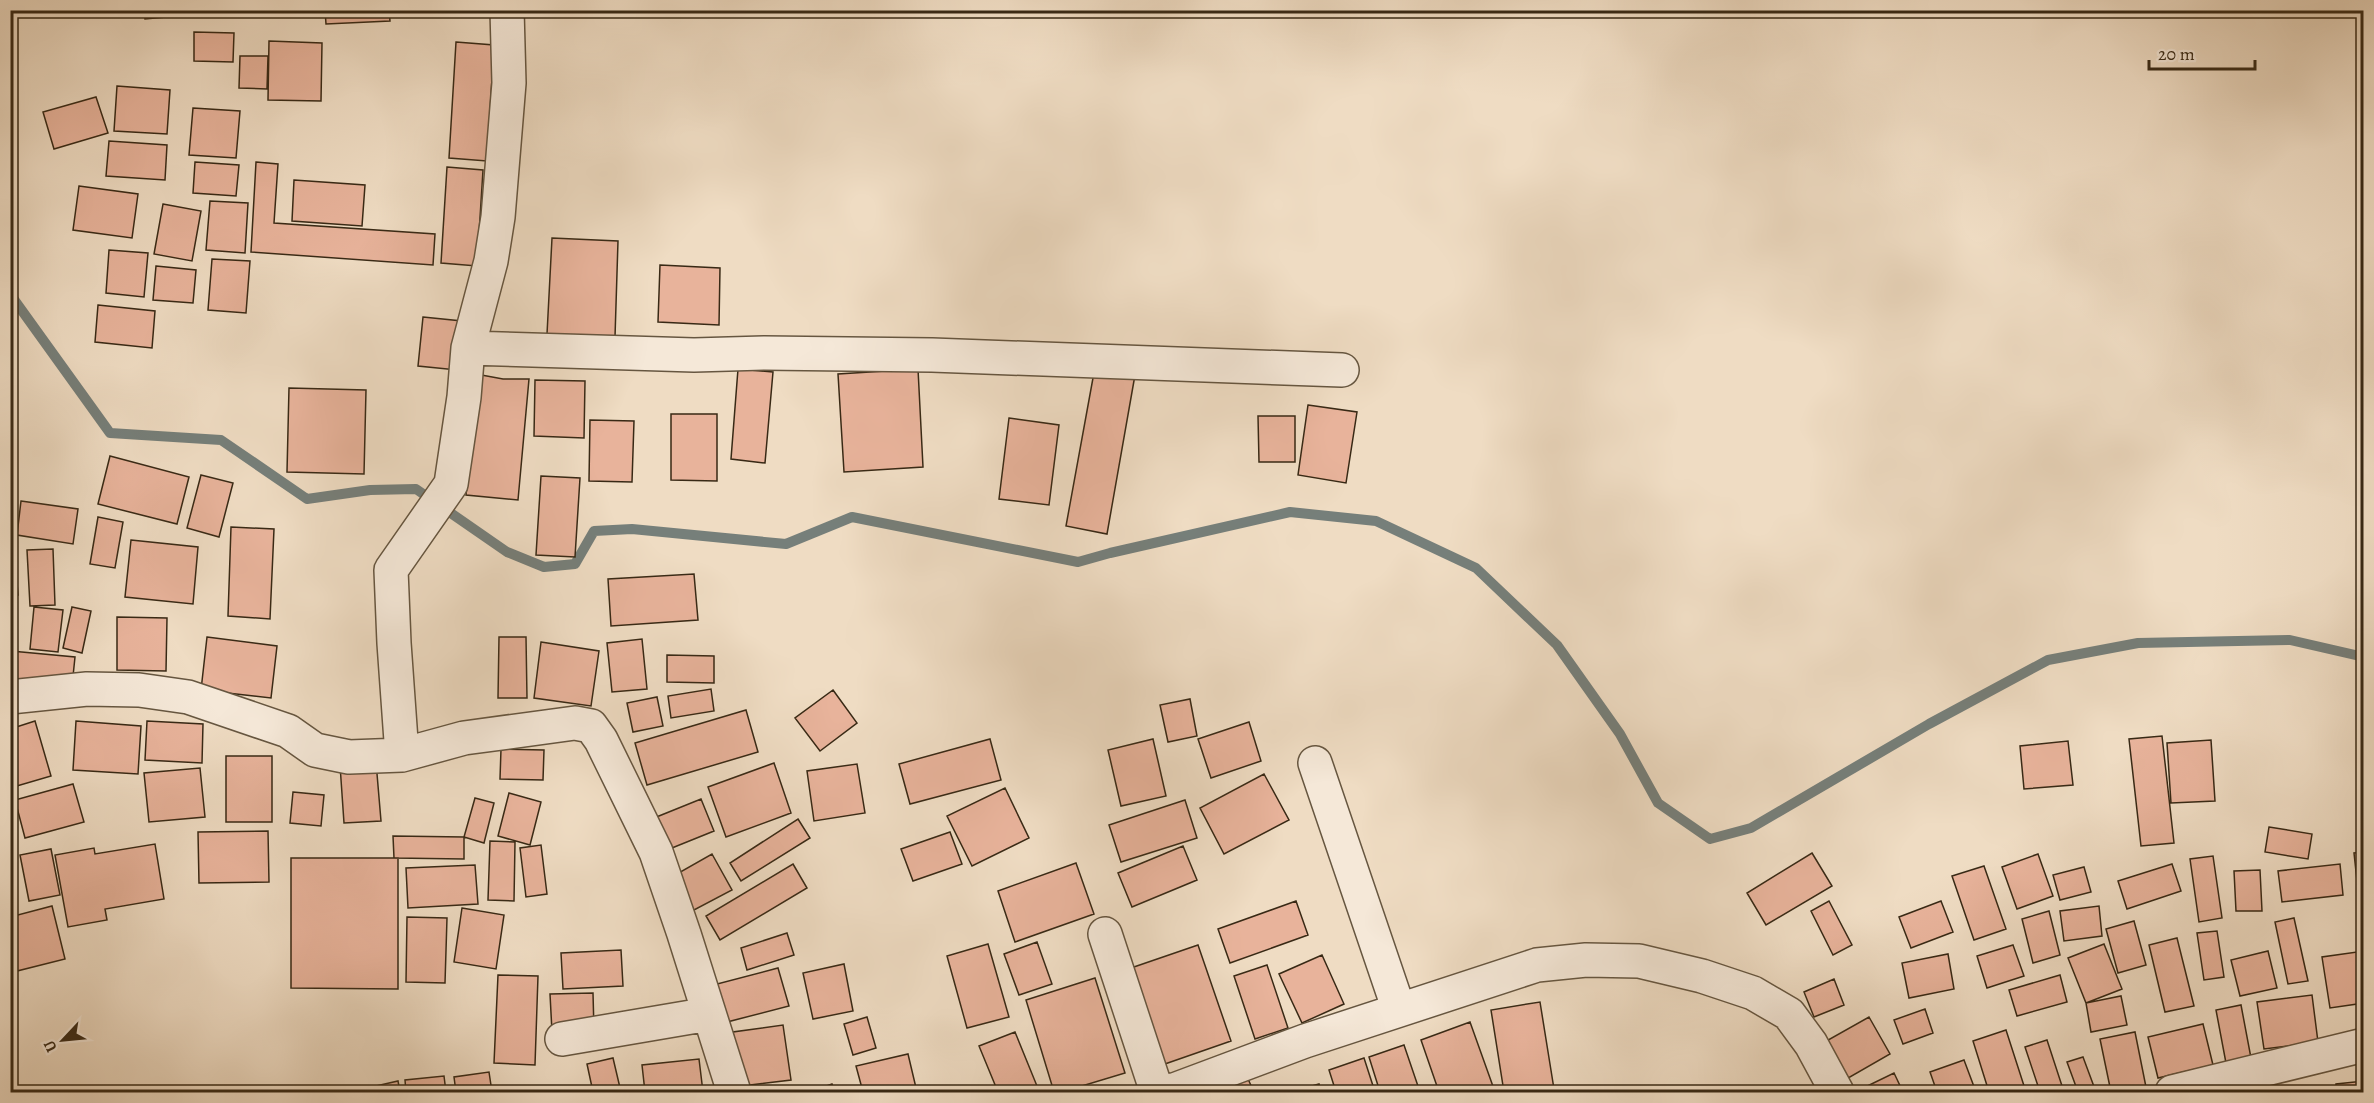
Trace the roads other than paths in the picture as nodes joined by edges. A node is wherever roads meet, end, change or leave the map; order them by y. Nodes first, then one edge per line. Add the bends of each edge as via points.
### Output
1 (507, 10) edge
2 (468, 348) junction
3 (1342, 370) dead end
4 (10, 697) edge
5 (402, 754) junction
6 (1315, 763) dead end
7 (1105, 934) dead end
8 (1399, 1011) junction
9 (709, 1014) junction
10 (562, 1039) dead end
11 (2364, 1045) edge
12 (734, 1092) edge
13 (1166, 1092) edge
14 (1837, 1092) edge
15 (2172, 1092) edge

1 - 2 street via 509,83 498,217
2 - 3 street via 694,355 932,355
2 - 5 street via 451,484 391,570
4 - 5 street via 87,689 139,690 188,697 288,732 315,750 349,757
5 - 9 street via 464,738 575,723 591,726 656,852
6 - 8 street
7 - 13 street
8 - 13 street
8 - 14 street via 1537,964 1639,961 1753,993 1789,1014 1811,1044
9 - 10 street
9 - 12 street
11 - 15 street

